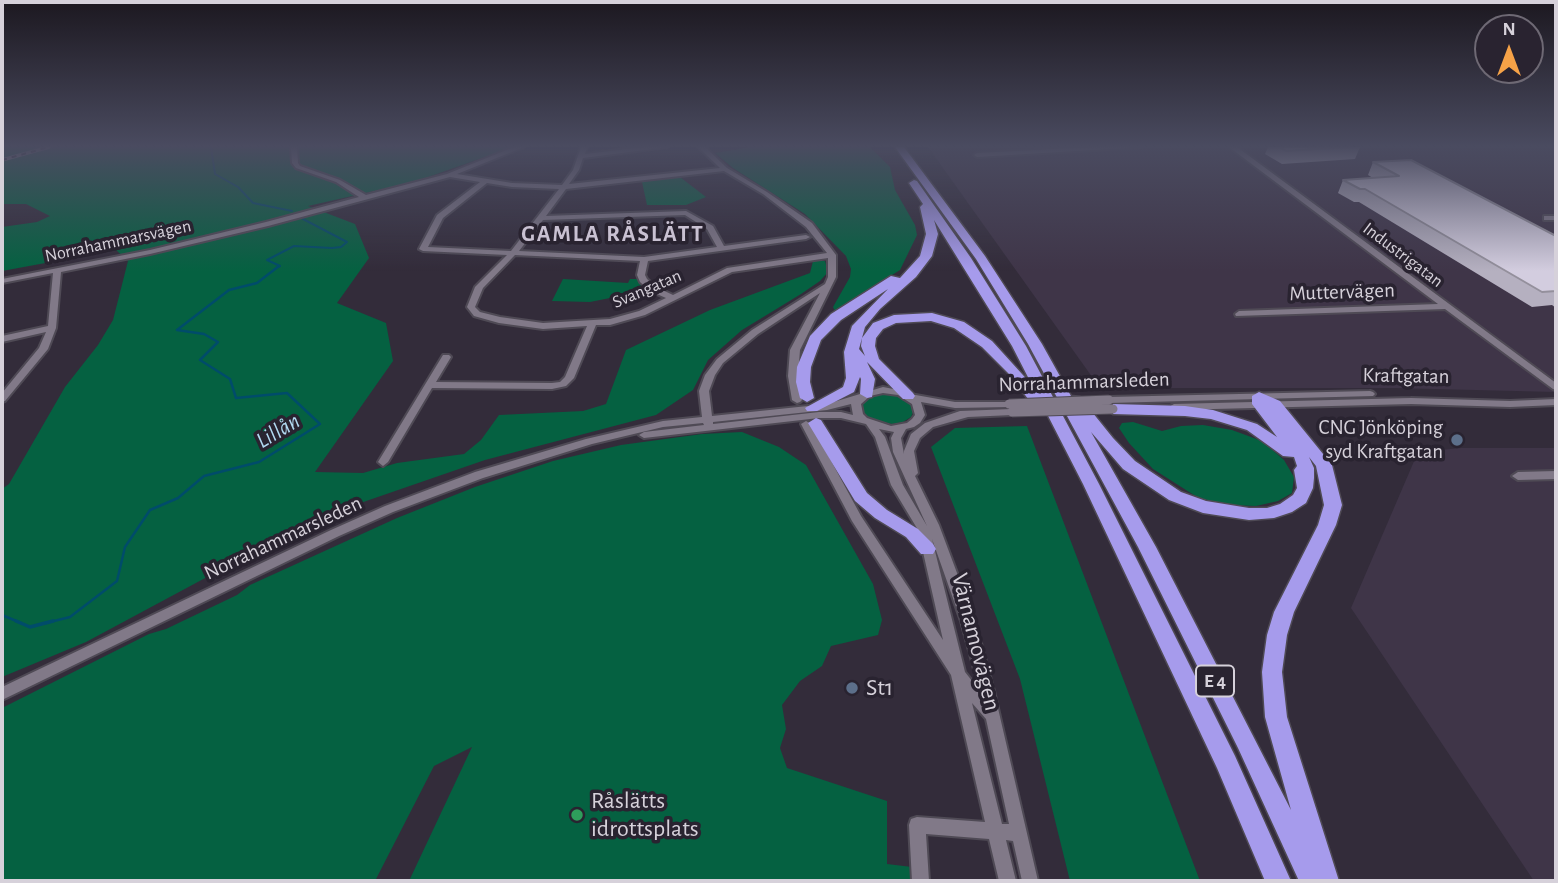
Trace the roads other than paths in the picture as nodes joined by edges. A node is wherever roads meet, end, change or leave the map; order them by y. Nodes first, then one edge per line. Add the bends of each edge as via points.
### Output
1 (349, 188) edge
2 (401, 188) edge
3 (476, 188) edge
4 (562, 188) edge
5 (756, 188) edge
6 (929, 188) edge
7 (1286, 188) edge
8 (918, 189) joint
9 (365, 198) junction
10 (541, 218) junction
11 (806, 237) dead end
12 (722, 249) junction
13 (514, 252) junction
14 (832, 255) junction
15 (644, 258) junction
16 (920, 263) junction
17 (57, 270) junction
18 (2, 281) edge
19 (829, 283) junction
20 (671, 298) junction
21 (818, 304) junction
22 (1446, 306) junction
23 (792, 309) junction
24 (1239, 314) dead end
25 (592, 325) junction
26 (52, 328) junction
27 (2, 339) edge
28 (853, 343) junction
29 (1035, 344) junction
30 (446, 357) dead end
31 (429, 385) junction
32 (1556, 387) edge
33 (864, 396) junction
34 (910, 396) junction
35 (2, 399) edge
36 (1264, 402) junction
37 (1554, 402) edge
38 (1111, 405) junction
39 (1010, 408) junction
40 (808, 410) junction
41 (966, 414) junction
42 (916, 421) junction
43 (707, 422) junction
44 (867, 423) junction
45 (901, 428) junction
46 (383, 462) dead end
47 (1556, 475) edge
48 (1518, 476) dead end
49 (1306, 478) junction
50 (1091, 484) junction
51 (918, 491) junction
52 (928, 549) junction
53 (962, 680) junction
54 (2, 694) edge
55 (992, 716) junction
56 (996, 830) junction
57 (1019, 832) junction
58 (920, 881) edge
59 (1007, 881) edge
60 (1030, 881) edge
61 (1278, 881) edge
62 (1312, 881) edge
63 (1326, 881) edge

1 - 9 street
2 - 9 street, Norrahammarsvägen
3 - 13 street via 440,218 423,249
4 - 10 street
5 - 14 street via 809,225
6 - 29 highway, E 4 via 981,258
7 - 22 street, Industrigatan
8 - 16 highway via 932,234
8 - 50 highway, E 4 via 1019,346
9 - 17 street, Norrahammarsvägen via 204,240
10 - 12 street via 686,213 710,228
10 - 13 street
11 - 12 street
12 - 15 street
13 - 15 street
13 - 25 street, Svangatan via 479,287 472,311 522,324
14 - 19 street
14 - 20 street, Svangatan via 730,270
15 - 20 street via 643,280
16 - 28 highway via 865,318
16 - 40 highway via 849,307 815,339 804,367
17 - 18 street, Norrahammarsvägen
17 - 26 street
19 - 21 street
19 - 23 street
20 - 25 street, Svangatan via 635,316
21 - 23 street
21 - 40 street via 795,350 793,367
22 - 24 street, Muttervägen
22 - 32 street, Industrigatan
23 - 43 street via 720,361 704,391
25 - 31 street via 563,384
26 - 27 street
26 - 35 street via 43,349
28 - 33 highway via 868,379
28 - 40 highway via 852,384 842,394
29 - 49 highway via 1107,442 1129,465 1175,496 1229,513 1268,514 1300,499
29 - 62 highway, E 4 via 1153,559
30 - 31 street
31 - 46 street
33 - 34 street, Norrahammarsleden via 883,390
33 - 40 street, Norrahammarsleden
33 - 44 street, Värnamovägen via 855,409
34 - 39 street, Norrahammarsleden via 955,405
34 - 42 street via 920,409
34 - 50 highway via 873,360 868,346 872,332 885,322 907,316 959,325 1014,370
36 - 37 street, Kraftgatan
36 - 37 street, Kraftgatan via 1398,394
36 - 38 street, Norrahammarsleden
36 - 49 highway via 1301,456
36 - 63 highway via 1324,465 1332,505 1327,525 1284,612 1272,672 1276,717
38 - 39 street, Norrahammarsleden, bridge
38 - 49 highway via 1185,411 1252,427 1279,444
39 - 41 street, Norrahammarsleden
40 - 43 street, Norrahammarsleden
40 - 52 highway via 861,497
40 - 53 street via 856,518
41 - 42 street, Norrahammarsleden
41 - 51 street via 929,425 911,443 909,461
42 - 45 street, Norrahammarsleden
43 - 44 street, Norrahammarsleden via 841,415
43 - 54 street, Norrahammarsleden via 590,441 389,509
44 - 45 street, Norrahammarsleden
44 - 52 street, Värnamovägen via 880,437 897,485 924,530
45 - 51 street, Värnamovägen via 896,438 898,452
47 - 48 street
50 - 61 highway, E 4 via 1227,764
51 - 55 street, Värnamovägen via 968,621
52 - 53 street, Värnamovägen
53 - 55 street
53 - 56 street, Värnamovägen
55 - 57 street, Värnamovägen
56 - 57 street
56 - 58 street via 917,825
56 - 59 street, Värnamovägen
57 - 60 street, Värnamovägen

